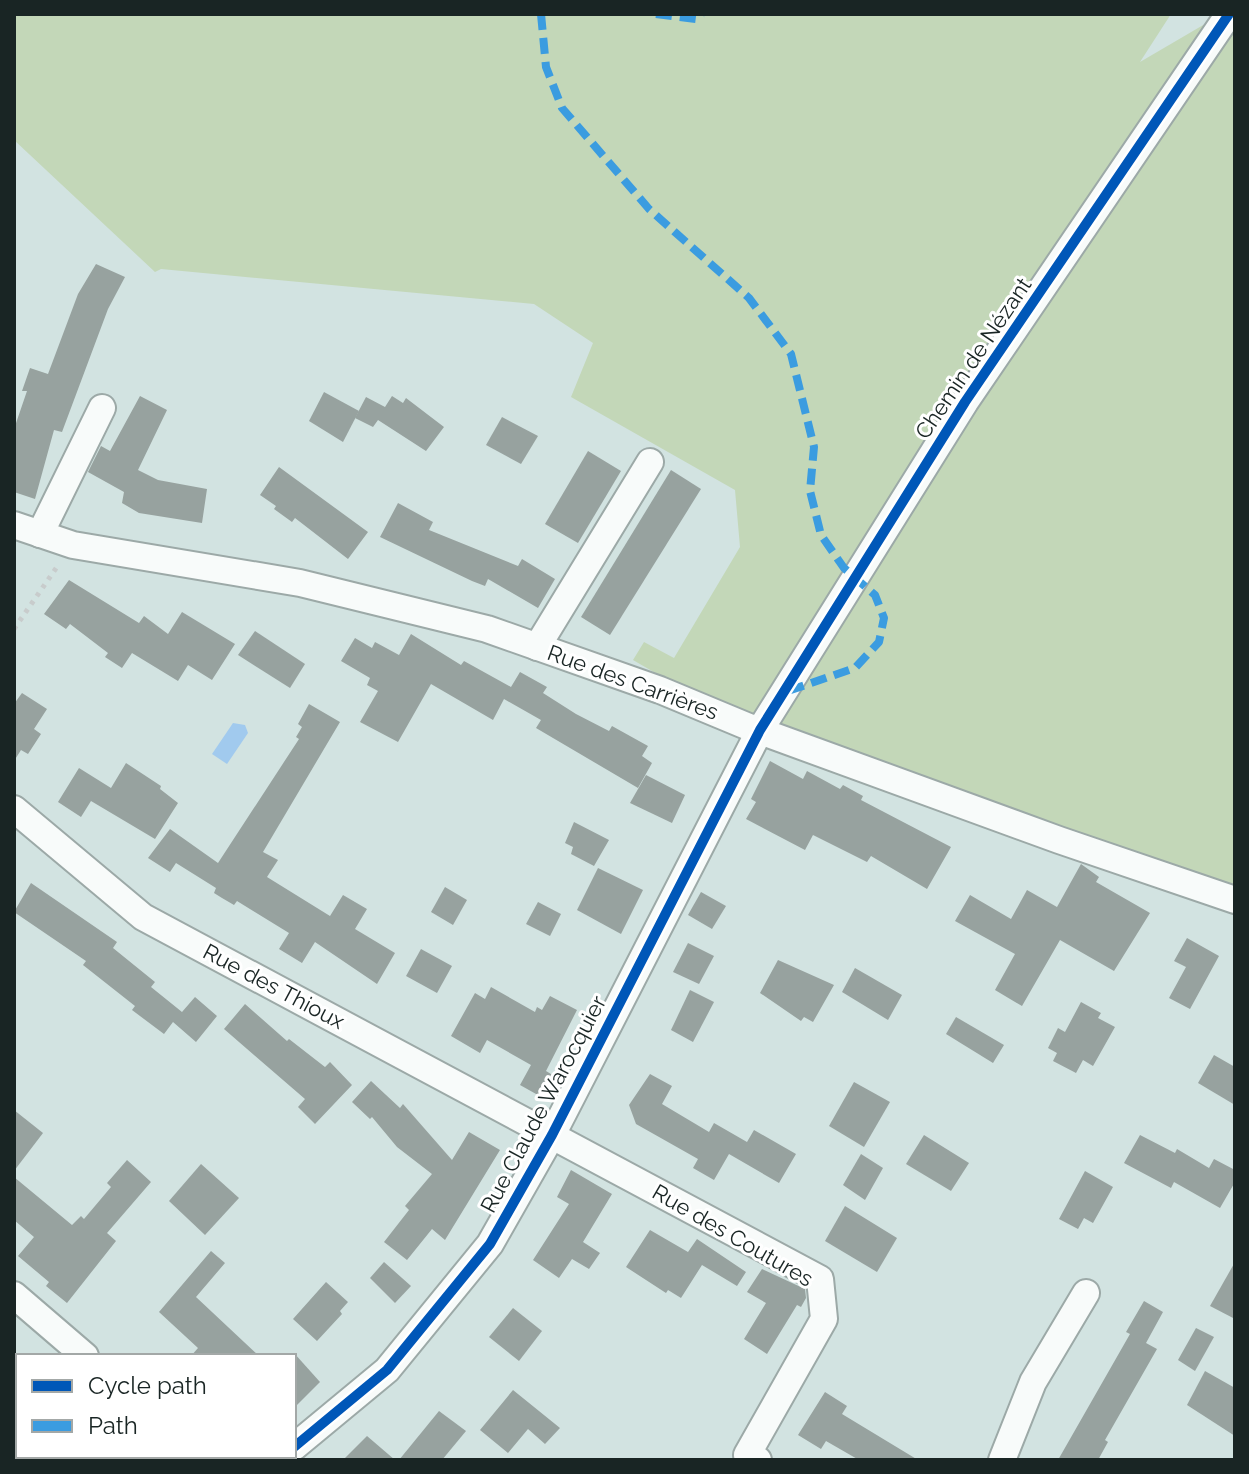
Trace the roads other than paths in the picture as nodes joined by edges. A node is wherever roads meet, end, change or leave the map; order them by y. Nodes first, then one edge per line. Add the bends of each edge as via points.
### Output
1 (1229, 14) edge
2 (102, 408) dead end
3 (650, 462) dead end
4 (14, 525) edge
5 (40, 534) junction
6 (537, 647) junction
7 (760, 730) junction
8 (14, 809) edge
9 (1235, 900) edge
10 (552, 1135) junction
11 (1086, 1293) dead end
12 (14, 1295) edge
13 (83, 1354) edge
14 (296, 1445) edge
15 (758, 1460) edge
16 (1002, 1460) edge

1 - 7 street, Chemin de Nézant via 965,402
2 - 5 street
3 - 6 street
4 - 5 street, Rue des Carrières
5 - 6 street, Rue des Carrières via 73,545 300,583 487,629
6 - 7 street, Rue des Carrières
7 - 9 street, Rue des Carrières
7 - 10 street, Rue Claude Warocquier
8 - 10 street, Rue des Thioux via 143,917
10 - 14 street, Rue Claude Warocquier via 490,1244 387,1370
10 - 15 street, Rue des Coutures via 820,1279 824,1319 747,1455
11 - 16 street via 1033,1382
12 - 13 street

